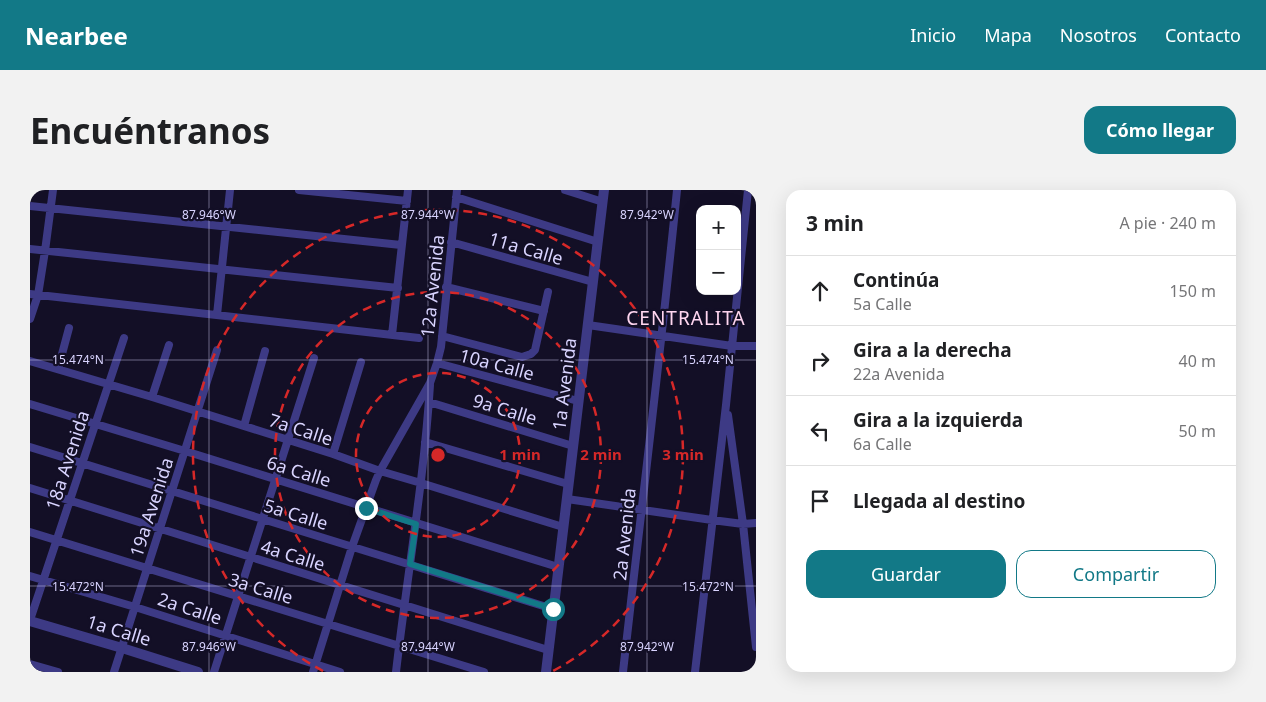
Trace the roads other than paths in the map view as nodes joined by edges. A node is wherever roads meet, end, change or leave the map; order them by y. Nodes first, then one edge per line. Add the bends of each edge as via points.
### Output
1 (52, 190) edge
2 (230, 190) edge
3 (299, 190) edge
4 (408, 190) edge
5 (565, 190) edge
6 (604, 190) edge
7 (677, 190) edge
8 (748, 190) edge
9 (457, 193) edge
10 (407, 201) junction
11 (603, 202) junction
12 (30, 206) edge
13 (50, 208) junction
14 (225, 227) junction
15 (451, 242) junction
16 (598, 242) junction
17 (402, 245) junction
18 (30, 249) edge
19 (45, 251) junction
20 (221, 270) junction
21 (593, 282) junction
22 (446, 287) junction
23 (398, 288) junction
24 (548, 292) dead end
25 (34, 295) edge
26 (544, 311) junction
27 (217, 315) junction
28 (30, 319) edge
29 (588, 325) junction
30 (69, 328) dead end
31 (392, 335) junction
32 (442, 336) junction
33 (662, 336) junction
34 (124, 338) dead end
35 (419, 338) dead end
36 (169, 345) dead end
37 (732, 346) junction
38 (756, 346) edge
39 (217, 350) dead end
40 (265, 351) dead end
41 (314, 358) dead end
42 (30, 361) edge
43 (361, 362) dead end
44 (437, 363) junction
45 (58, 369) junction
46 (430, 383) junction
47 (108, 384) junction
48 (152, 397) junction
49 (578, 401) junction
50 (429, 402) junction
51 (30, 404) edge
52 (726, 405) junction
53 (198, 412) junction
54 (95, 424) junction
55 (244, 426) junction
56 (288, 440) junction
57 (425, 442) junction
58 (573, 446) junction
59 (30, 447) edge
60 (185, 451) junction
61 (332, 454) junction
62 (82, 463) junction
63 (380, 471) junction
64 (276, 479) junction
65 (420, 482) junction
66 (568, 484) junction
67 (30, 488) edge
68 (172, 491) junction
69 (566, 499) junction
70 (70, 500) junction
71 (366, 508) junction
72 (641, 510) junction
73 (263, 519) junction
74 (712, 520) junction
75 (756, 523) edge
76 (416, 524) junction
77 (743, 524) junction
78 (563, 527) junction
79 (160, 529) junction
80 (30, 532) edge
81 (56, 541) junction
82 (352, 547) junction
83 (250, 557) junction
84 (410, 564) junction
85 (558, 567) junction
86 (147, 568) junction
87 (30, 576) edge
88 (44, 580) junction
89 (340, 585) junction
90 (238, 597) junction
91 (404, 605) junction
92 (135, 607) junction
93 (553, 609) junction
94 (30, 620) edge
95 (328, 624) junction
96 (225, 635) junction
97 (399, 646) junction
98 (756, 647) edge
99 (122, 648) junction
100 (548, 650) junction
101 (30, 664) edge
102 (314, 668) edge
103 (58, 672) edge
104 (114, 672) edge
105 (198, 672) edge
106 (214, 672) edge
107 (340, 672) edge
108 (396, 672) edge
109 (484, 672) edge
110 (546, 672) edge
111 (624, 672) edge
112 (695, 672) edge

1 - 13 street
2 - 14 street
3 - 10 street
4 - 10 street
5 - 11 street
6 - 11 street, 1a Avenida
7 - 33 street, 2a Avenida
8 - 37 street
9 - 15 street, 12a Avenida
9 - 16 street
10 - 17 street
11 - 16 street, 1a Avenida
12 - 13 street
13 - 14 street
13 - 19 street
14 - 17 street
14 - 20 street
15 - 21 street, 11a Calle
15 - 22 street, 12a Avenida
16 - 21 street, 1a Avenida
17 - 23 street
18 - 19 street
19 - 20 street
19 - 25 street
20 - 23 street
20 - 27 street
21 - 29 street, 1a Avenida
22 - 26 street
22 - 32 street, 12a Avenida
23 - 31 street
24 - 26 street
25 - 27 street
25 - 28 street
26 - 32 street via 535,350 527,356
27 - 31 street
29 - 33 street
29 - 49 street, 1a Avenida
30 - 45 street
31 - 35 street
32 - 44 street, 12a Avenida
33 - 37 street
33 - 72 street, 2a Avenida
34 - 47 street, 18a Avenida
36 - 48 street
37 - 38 street
37 - 52 street
39 - 53 street, 19a Avenida
40 - 55 street
41 - 56 street
42 - 45 street, 7a Calle
43 - 61 street
44 - 46 street, 12a Avenida
44 - 49 street, 10a Calle
45 - 47 street, 7a Calle
46 - 50 street
46 - 63 street
47 - 48 street, 7a Calle
47 - 54 street, 18a Avenida
48 - 53 street, 7a Calle
49 - 58 street, 1a Avenida
50 - 57 street
50 - 58 street, 9a Calle
51 - 54 street, 6a Calle
52 - 74 street
52 - 77 street
53 - 55 street, 7a Calle
53 - 60 street, 19a Avenida
54 - 60 street, 6a Calle
54 - 62 street, 18a Avenida
55 - 56 street, 7a Calle
56 - 61 street, 7a Calle
56 - 64 street
57 - 65 street
57 - 66 street
58 - 66 street, 1a Avenida
59 - 62 street, 5a Calle
60 - 64 street, 6a Calle
60 - 68 street, 19a Avenida
61 - 63 street, 7a Calle
62 - 68 street, 5a Calle
62 - 70 street, 18a Avenida
63 - 65 street, 7a Calle
63 - 71 street
64 - 71 street, 6a Calle
64 - 73 street
65 - 76 street
65 - 78 street, 7a Calle
66 - 69 street, 1a Avenida
67 - 70 street, 4a Calle
68 - 73 street, 5a Calle
68 - 79 street, 19a Avenida
69 - 72 street
69 - 78 street, 1a Avenida
70 - 79 street, 4a Calle
70 - 81 street, 18a Avenida
71 - 76 street, 6a Calle
71 - 82 street
72 - 74 street
72 - 111 street, 2a Avenida
73 - 82 street, 5a Calle
73 - 83 street
74 - 77 street
74 - 112 street
75 - 77 street
76 - 84 street
76 - 85 street, 6a Calle
77 - 98 street
78 - 85 street, 1a Avenida
79 - 83 street, 4a Calle
79 - 86 street, 19a Avenida
80 - 81 street, 3a Calle
81 - 86 street, 3a Calle
81 - 88 street, 18a Avenida
82 - 84 street, 5a Calle
82 - 89 street
83 - 89 street, 4a Calle
83 - 90 street
84 - 91 street
84 - 93 street, 5a Calle
85 - 93 street, 1a Avenida
86 - 90 street, 3a Calle
86 - 92 street, 19a Avenida
87 - 88 street, 2a Calle
88 - 92 street, 2a Calle
88 - 94 street, 18a Avenida
89 - 91 street, 4a Calle
89 - 95 street
90 - 95 street, 3a Calle
90 - 96 street
91 - 97 street
91 - 100 street, 4a Calle
92 - 96 street, 2a Calle
92 - 99 street, 19a Avenida
93 - 100 street, 1a Avenida
94 - 99 street, 1a Calle
95 - 97 street, 3a Calle
95 - 102 street
96 - 102 street, 2a Calle
96 - 106 street
97 - 108 street
97 - 109 street, 3a Calle
99 - 104 street, 19a Avenida
99 - 105 street, 1a Calle
100 - 110 street, 1a Avenida
101 - 103 street
102 - 107 street, 2a Calle

